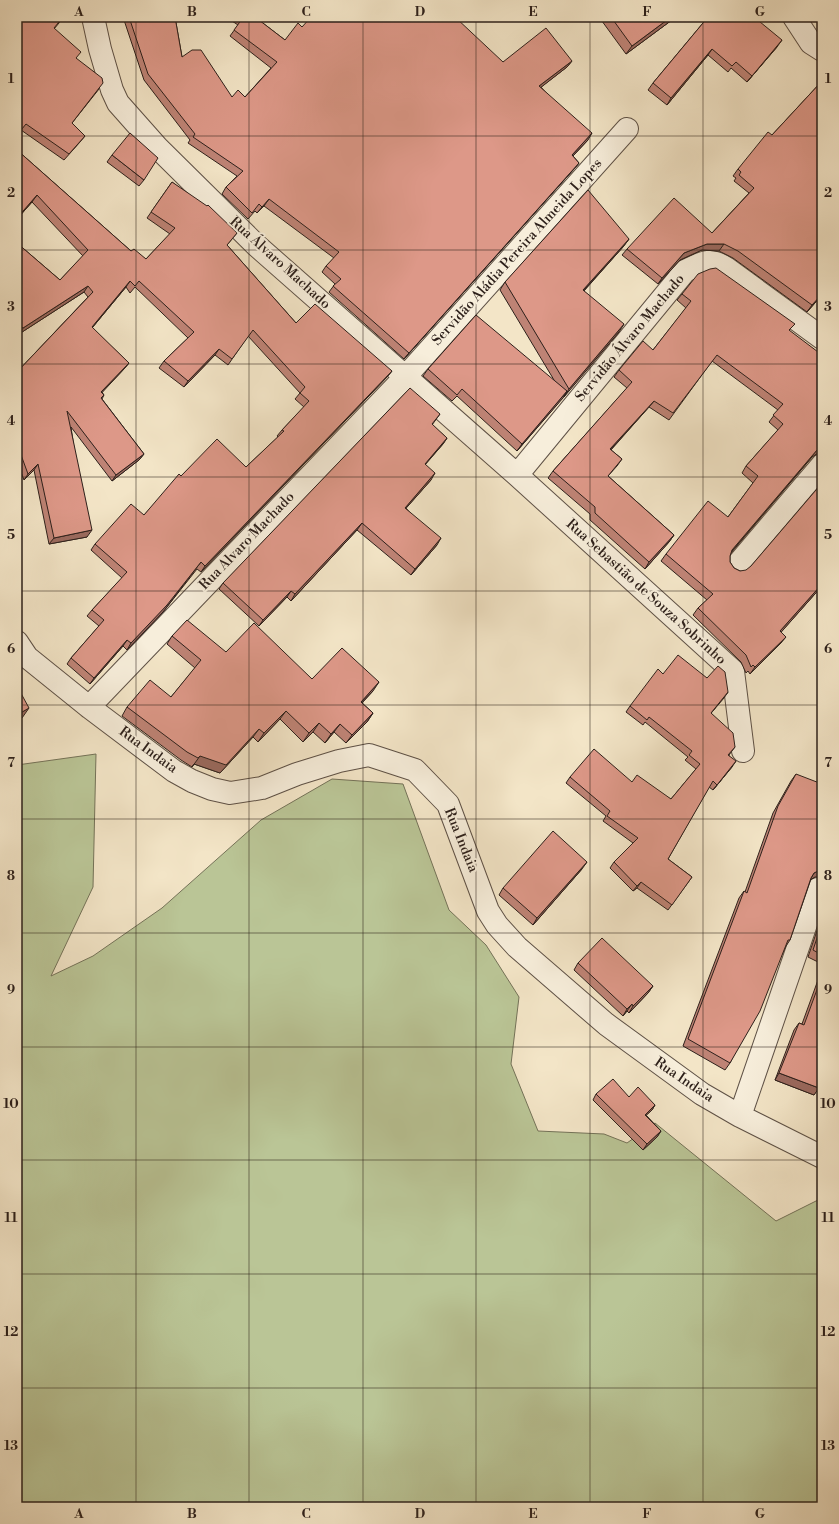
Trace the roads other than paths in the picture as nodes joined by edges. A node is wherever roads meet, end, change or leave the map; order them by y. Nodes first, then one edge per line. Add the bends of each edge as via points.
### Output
1 (92, 17) edge
2 (794, 17) edge
3 (822, 50) edge
4 (627, 129) dead end
5 (822, 338) edge
6 (406, 376) junction
7 (822, 465) edge
8 (517, 474) junction
9 (737, 565) dead end
10 (17, 642) edge
11 (89, 707) junction
12 (743, 751) dead end
13 (818, 889) dead end
14 (740, 1116) junction
15 (822, 1157) edge

1 - 6 street, Rua Álvaro Machado via 118,103 157,147 256,245
2 - 3 street via 811,43
4 - 6 street, Servidão Aládia Pereira Almeida Lopes
5 - 8 street, Servidão Álvaro Machado via 717,262 704,262 686,271
6 - 8 street, Rua Álvaro Machado
6 - 11 street, Rua Alvaro Machado
7 - 9 street
8 - 12 street, Rua Sebastião de Souza Sobrinho via 733,671
10 - 11 street, Rua Indaia via 27,657
11 - 14 street, Rua Indaia via 186,778 212,789 230,793 262,788 297,774 368,755 415,770 448,804 488,911 517,947 606,1024 702,1094
13 - 14 street
14 - 15 street, Rua Indaia

